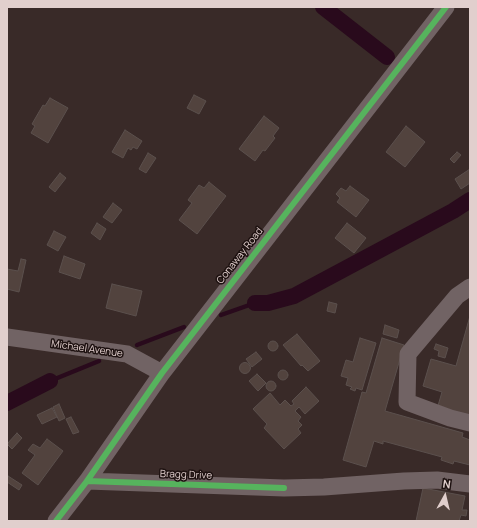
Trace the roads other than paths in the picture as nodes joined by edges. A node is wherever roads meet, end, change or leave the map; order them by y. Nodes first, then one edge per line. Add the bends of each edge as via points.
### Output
1 (446, 7) edge
2 (470, 287) edge
3 (7, 337) edge
4 (162, 373) junction
5 (470, 423) edge
6 (87, 481) junction
7 (470, 484) edge
8 (56, 521) edge

1 - 4 street, Conaway Road
2 - 5 street via 457,296 408,354 407,402
3 - 4 street, Michael Avenue via 128,354
4 - 6 street, Conaway Road
6 - 7 street, Bragg Drive via 284,488 437,480
6 - 8 street, Conaway Road

